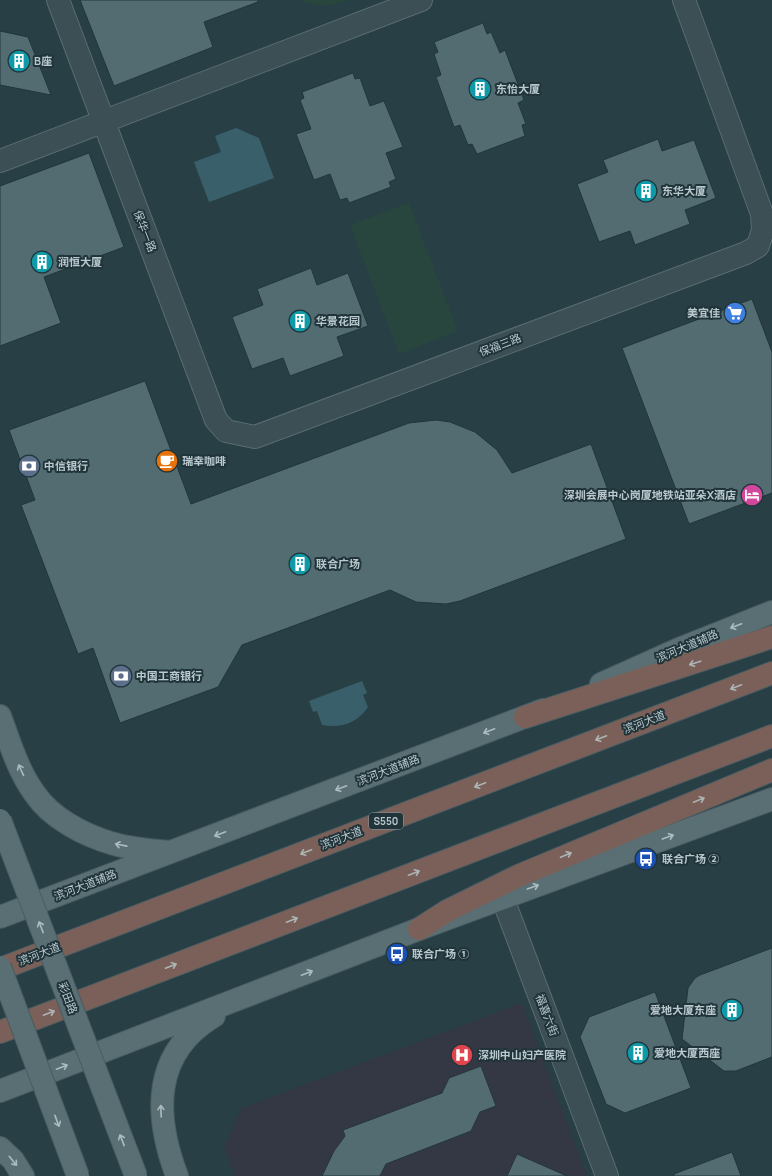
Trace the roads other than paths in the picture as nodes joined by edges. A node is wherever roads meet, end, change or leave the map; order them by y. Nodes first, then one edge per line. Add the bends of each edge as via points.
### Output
1 (58, 0) edge
2 (420, 0) edge
3 (684, 0) edge
4 (104, 121) junction
5 (0, 161) edge
6 (255, 437) joint
7 (772, 612) edge
8 (772, 637) edge
9 (772, 673) edge
10 (0, 716) edge
11 (525, 718) junction
12 (772, 736) edge
13 (772, 770) edge
14 (772, 799) edge
15 (0, 820) edge
16 (174, 852) junction
17 (503, 899) junction
18 (0, 917) edge
19 (419, 930) junction
20 (0, 968) edge
21 (270, 987) junction
22 (0, 1032) edge
23 (0, 1091) edge
24 (0, 1148) edge
25 (23, 1176) edge
26 (78, 1176) edge
27 (136, 1176) edge
28 (177, 1176) edge
29 (607, 1176) edge

1 - 4 street, 保华一路
2 - 4 street
3 - 6 street, 保福三路 via 762,214 763,230 758,246 746,253
4 - 5 street
4 - 6 street, 保华一路 via 216,420 226,431
7 -> 11 main road, 滨河大道辅路 via 679,649
8 -> 11 highway
9 -> 20 highway, 滨河大道 / S550
16 -> 10 main road via 111,843 84,832 55,815 35,796 22,773
11 -> 16 main road, 滨河大道辅路
22 -> 12 highway
19 -> 13 highway via 447,911 518,876
17 -> 14 main road
27 -> 15 main road, 彩田路, bridge
16 - 18 main road, 滨河大道辅路
17 - 19 main road
17 - 29 street, 福喜六街
21 -> 19 main road
20 -> 26 main road, bridge
23 -> 21 main road
28 -> 21 main road via 164,1135 161,1112 167,1071 175,1054 185,1038 204,1022
24 -> 25 main road via 13,1160

